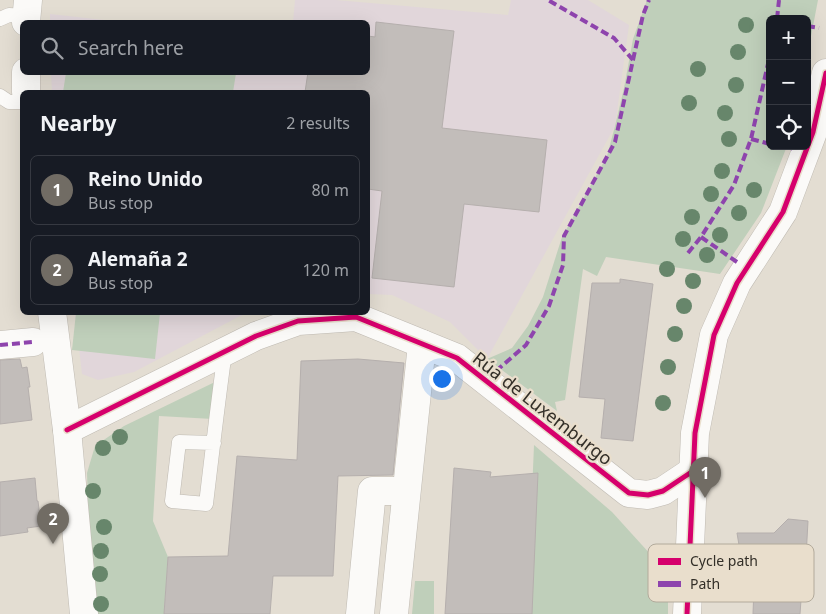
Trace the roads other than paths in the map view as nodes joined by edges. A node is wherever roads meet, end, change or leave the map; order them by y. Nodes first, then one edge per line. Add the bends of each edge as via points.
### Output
1 (826, 73) edge
2 (26, 75) edge
3 (26, 90) edge
4 (0, 96) edge
5 (20, 102) edge
6 (52, 315) edge
7 (34, 342) dead end
8 (422, 344) junction
9 (0, 345) edge
10 (225, 351) junction
11 (67, 430) junction
12 (214, 443) junction
13 (693, 471) junction
14 (406, 491) junction
15 (690, 544) edge
16 (84, 614) edge
17 (360, 614) edge
18 (394, 614) edge

1 - 13 street via 813,132 783,212 737,283 714,335 695,433
2 - 3 street
4 - 5 lane via 9,102
6 - 11 street
7 - 9 street
8 - 10 street, Rúa de Luxemburgo via 356,317 298,321
8 - 13 street, Rúa de Luxemburgo via 458,358 629,493 648,495 663,491
8 - 14 street
10 - 11 street, Rúa de Luxemburgo
10 - 12 lane
11 - 16 street
12 - 12 lane via 206,504 172,502 179,442
13 - 15 street
14 - 17 street via 372,491
14 - 18 street

